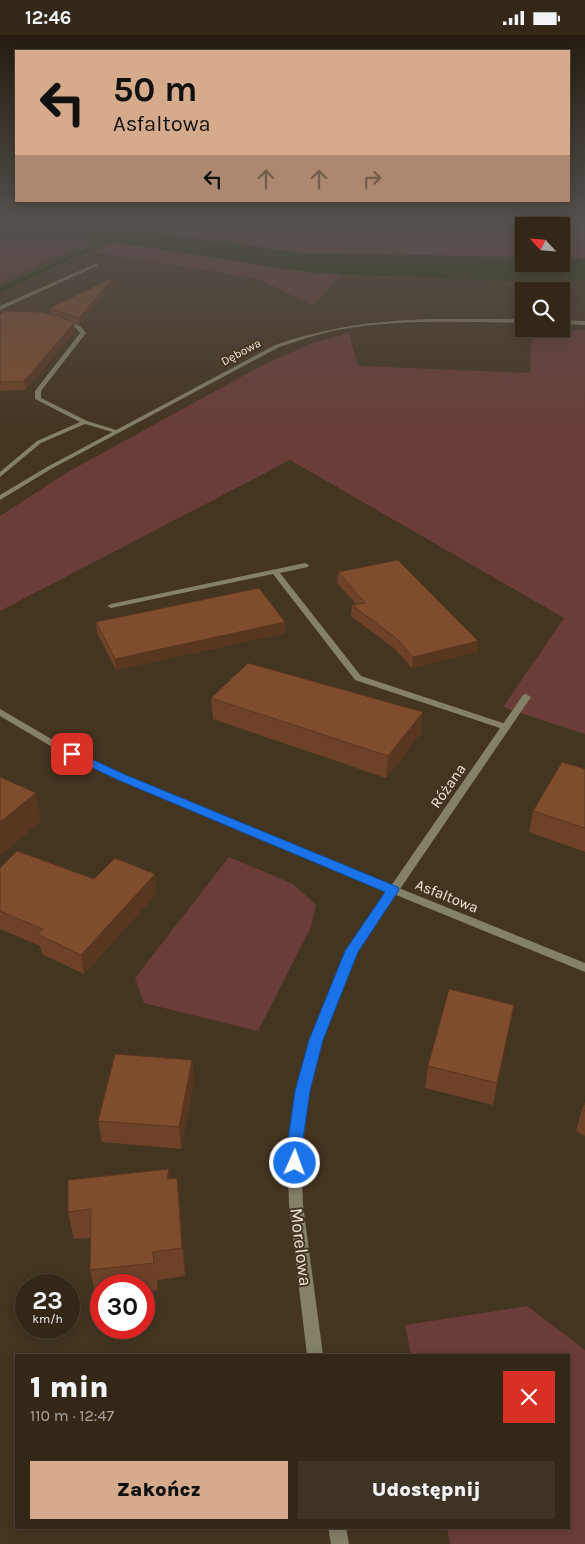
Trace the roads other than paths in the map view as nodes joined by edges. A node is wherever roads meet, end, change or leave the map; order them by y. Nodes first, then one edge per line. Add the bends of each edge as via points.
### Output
1 (38, 292) edge
2 (0, 310) edge
3 (9, 313) edge
4 (54, 321) edge
5 (515, 321) edge
6 (570, 322) edge
7 (585, 323) edge
8 (85, 422) junction
9 (116, 431) junction
10 (49, 468) junction
11 (0, 475) edge
12 (0, 489) edge
13 (0, 498) edge
14 (306, 565) dead end
15 (275, 571) junction
16 (111, 606) dead end
17 (526, 697) dead end
18 (0, 712) edge
19 (506, 727) junction
20 (393, 890) junction
21 (585, 968) edge
22 (315, 1354) edge
23 (338, 1529) edge
24 (340, 1544) edge

1 - 2 street
2 - 3 street
4 - 8 street via 78,327 83,333 38,391 38,399
5 - 9 street, Dębowa via 393,321 314,332 277,346
6 - 7 street
8 - 9 street
8 - 11 street via 39,442
9 - 10 street, Dębowa
10 - 12 street, Dębowa
10 - 13 street, Dębowa
14 - 15 street
15 - 16 street
15 - 19 street via 358,678
17 - 19 street, Różana
18 - 20 street, Asfaltowa via 104,770
19 - 20 street, Różana
20 - 21 street, Asfaltowa
20 - 22 street, Morelowa via 352,951 316,1040 302,1091 294,1147 296,1205
23 - 24 street

